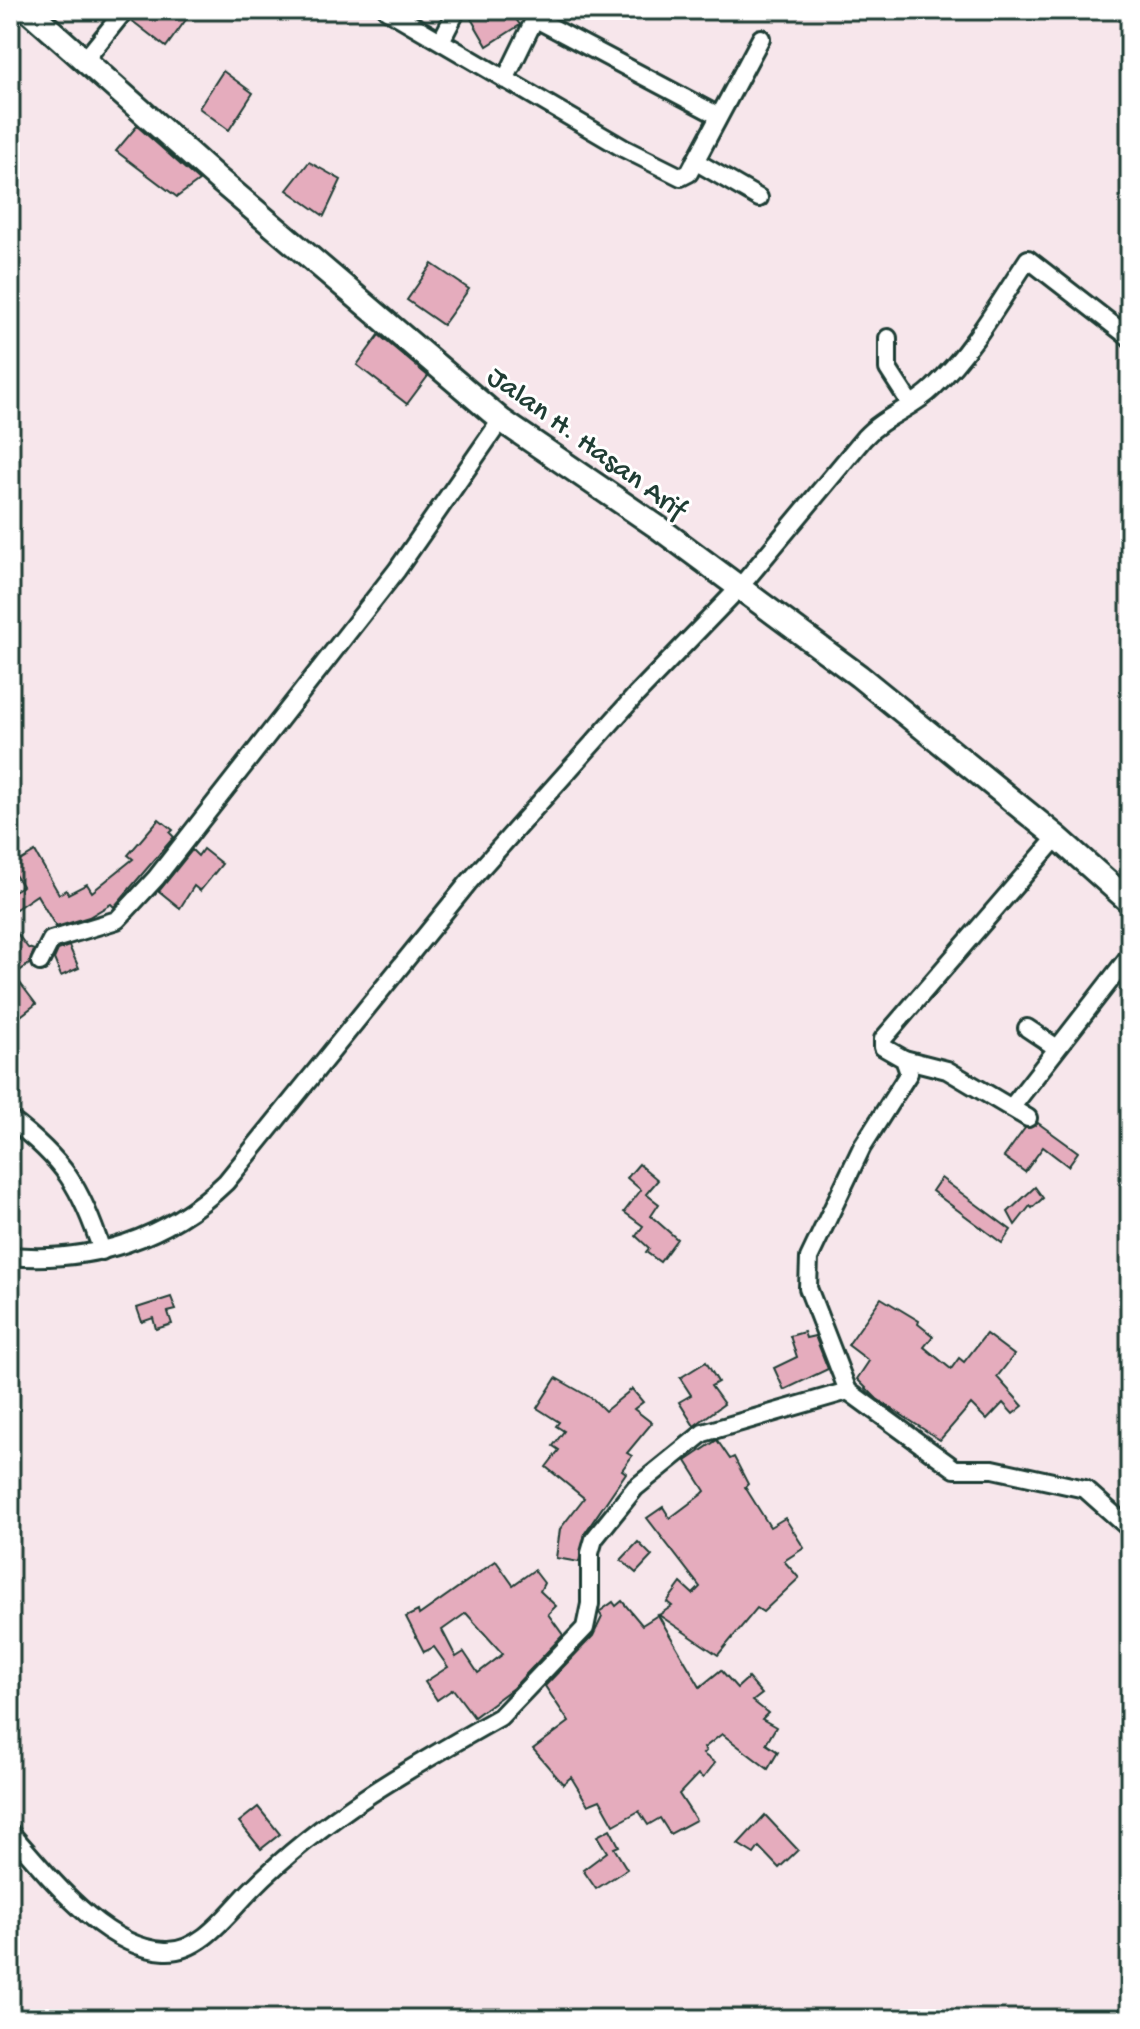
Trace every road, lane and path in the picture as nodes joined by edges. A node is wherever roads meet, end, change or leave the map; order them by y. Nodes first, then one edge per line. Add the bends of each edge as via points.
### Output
1 (28, 10) edge
2 (125, 10) edge
3 (387, 10) edge
4 (457, 10) edge
5 (537, 14) edge
6 (761, 38) dead end
7 (441, 41) junction
8 (84, 61) junction
9 (505, 80) junction
10 (717, 115) junction
11 (695, 161) junction
12 (759, 198) dead end
13 (888, 338) dead end
14 (1130, 338) edge
15 (910, 403) junction
16 (501, 420) junction
17 (735, 585) junction
18 (1057, 837) junction
19 (1130, 902) edge
20 (1130, 955) edge
21 (40, 962) dead end
22 (1027, 1028) dead end
23 (1057, 1048) junction
24 (904, 1059) junction
25 (1011, 1108) junction
26 (1028, 1118) dead end
27 (10, 1119) edge
28 (100, 1246) junction
29 (10, 1256) edge
30 (848, 1391) junction
31 (1130, 1529) edge
32 (10, 1832) edge

1 - 8 main road, Jalan H. Hasan Arif
2 - 8 street
3 - 7 street
4 - 7 street
5 - 9 street
5 - 10 street
6 - 10 street
7 - 9 street
8 - 16 main road, Jalan H. Hasan Arif
9 - 11 street via 677,176 687,175
10 - 11 street
11 - 12 street
13 - 15 street via 888,369
14 - 15 street via 1028,259 965,353 931,390
15 - 17 street via 875,426
16 - 17 main road, Jalan H. Hasan Arif
16 - 21 street via 397,570 156,878 117,920 51,940
17 - 18 main road, Jalan H. Hasan Arif via 859,676
17 - 28 street via 468,883 226,1182 188,1214 141,1240
18 - 19 main road, Jalan H. Hasan Arif
18 - 24 street via 883,1039 883,1047
20 - 23 street
22 - 23 street
23 - 25 street
24 - 25 street via 947,1070
24 - 30 street via 909,1073 862,1147 806,1264 808,1288
25 - 26 street
27 - 28 street via 74,1180
28 - 29 street via 66,1257
30 - 31 street via 955,1469 993,1469 1085,1489
30 - 32 street via 714,1429 681,1448 635,1488 599,1532 590,1553 585,1628 513,1704 324,1828 191,1945 160,1951 127,1940 98,1922

